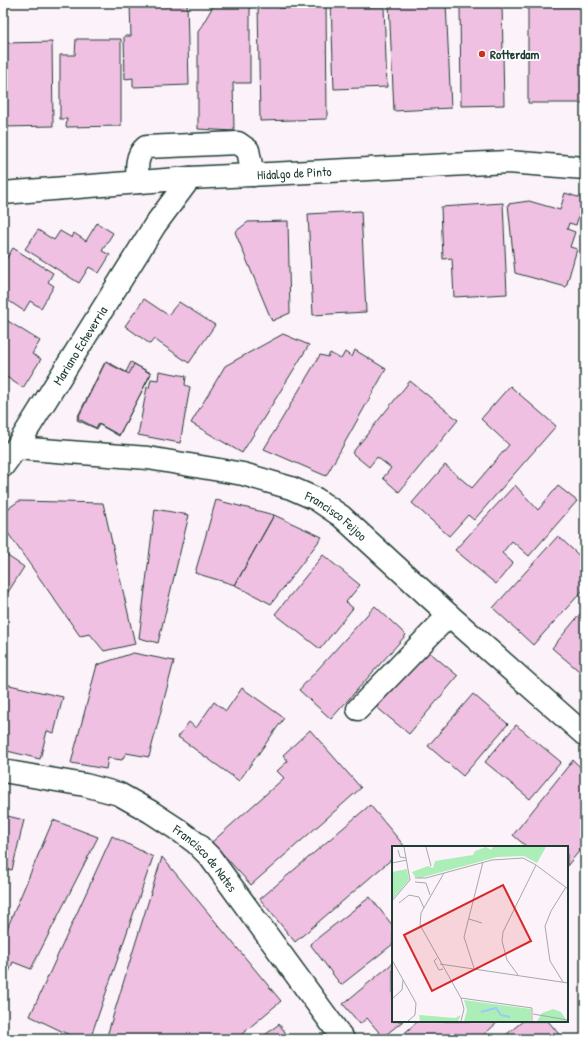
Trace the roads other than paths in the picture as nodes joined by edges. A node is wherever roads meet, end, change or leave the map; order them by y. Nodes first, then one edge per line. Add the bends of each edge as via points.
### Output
1 (585, 168) edge
2 (253, 175) junction
3 (190, 178) junction
4 (138, 182) junction
5 (3, 193) edge
6 (155, 225) junction
7 (16, 448) junction
8 (3, 466) edge
9 (449, 615) junction
10 (358, 709) dead end
11 (585, 735) edge
12 (3, 771) edge
13 (343, 1039) edge

1 - 2 street, Hidalgo de Pinto via 508,162
2 - 3 street, Hidalgo de Pinto
2 - 4 street via 248,150 238,143 146,147 138,157
3 - 4 street, Hidalgo de Pinto
3 - 6 street, Mariano Echeverria
4 - 5 street, Hidalgo de Pinto
4 - 6 street, Mariano Echeverria via 156,199 159,207
6 - 7 street, Mariano Echeverria
7 - 8 street, Mariano Echeverria
7 - 9 street, Francisco Feijoo via 148,458 243,474 291,488 316,499 341,516
9 - 10 street
9 - 11 street, Francisco Feijoo
12 - 13 street, Francisco de Nates via 85,785 119,794 196,843 210,857

